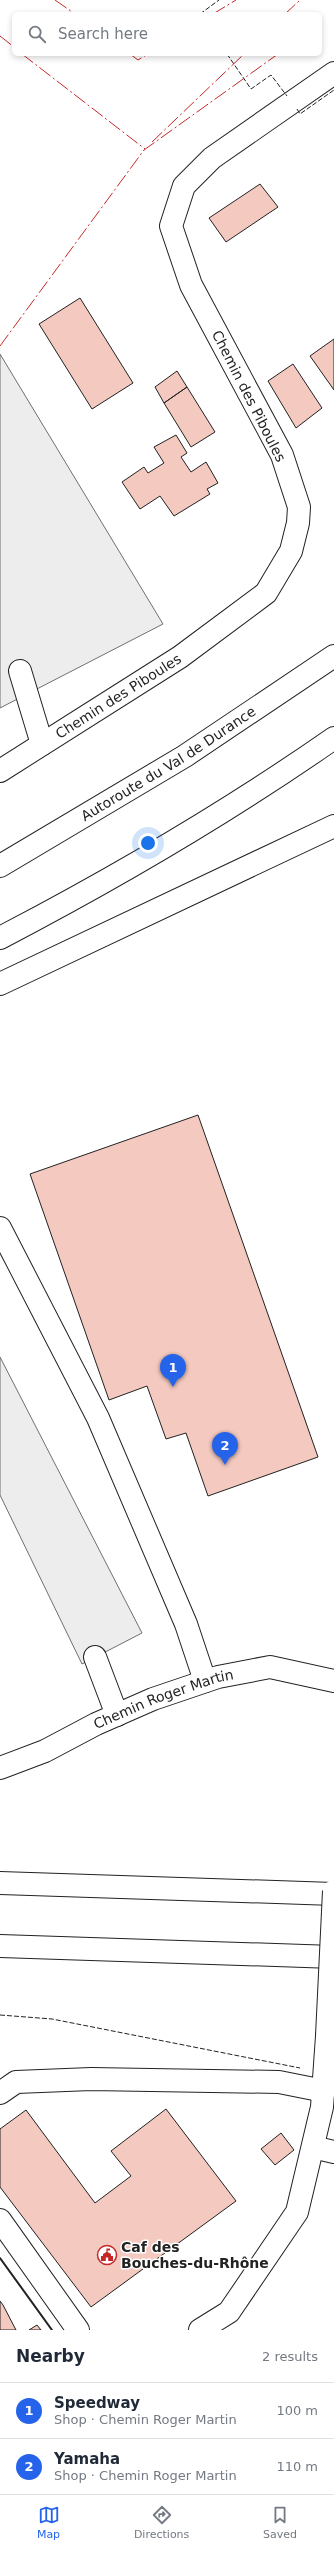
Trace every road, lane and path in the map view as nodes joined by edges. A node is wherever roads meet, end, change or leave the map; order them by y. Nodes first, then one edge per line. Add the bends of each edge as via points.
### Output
1 (334, 73) edge
2 (334, 656) edge
3 (20, 671) dead end
4 (334, 738) edge
5 (42, 744) junction
6 (0, 771) edge
7 (334, 826) edge
8 (0, 866) edge
9 (0, 938) edge
10 (0, 984) edge
11 (0, 1228) edge
12 (95, 1657) dead end
13 (205, 1681) junction
14 (334, 1681) edge
15 (117, 1715) junction
16 (0, 1768) edge
17 (0, 1883) edge
18 (334, 1892) edge
19 (0, 1946) edge
20 (334, 1957) edge
21 (324, 2090) junction
22 (0, 2093) edge
23 (313, 2147) junction
24 (334, 2152) edge
25 (0, 2220) edge
26 (78, 2330) edge
27 (200, 2330) edge

1 - 5 main road, Chemin des Piboules via 212,158 184,186 171,226 191,285 282,455 298,508 298,523 291,551 266,593 180,656
2 - 8 main road, Autoroute du Val de Durance via 185,756
3 - 5 main road
4 - 9 main road via 96,888
5 - 6 main road, Chemin des Piboules
7 - 10 main road
11 - 13 main road via 98,1418 186,1624
12 - 15 main road
13 - 14 main road, Chemin Roger Martin via 270,1667
13 - 15 main road, Chemin Roger Martin
15 - 16 main road, Chemin Roger Martin via 45,1750
17 - 18 main road
18 - 21 main road, bridge
19 - 20 main road
21 - 22 main road via 280,2082 91,2079 16,2082
21 - 23 main road
23 - 24 main road
23 - 27 main road via 297,2212 230,2312
25 - 26 main road

